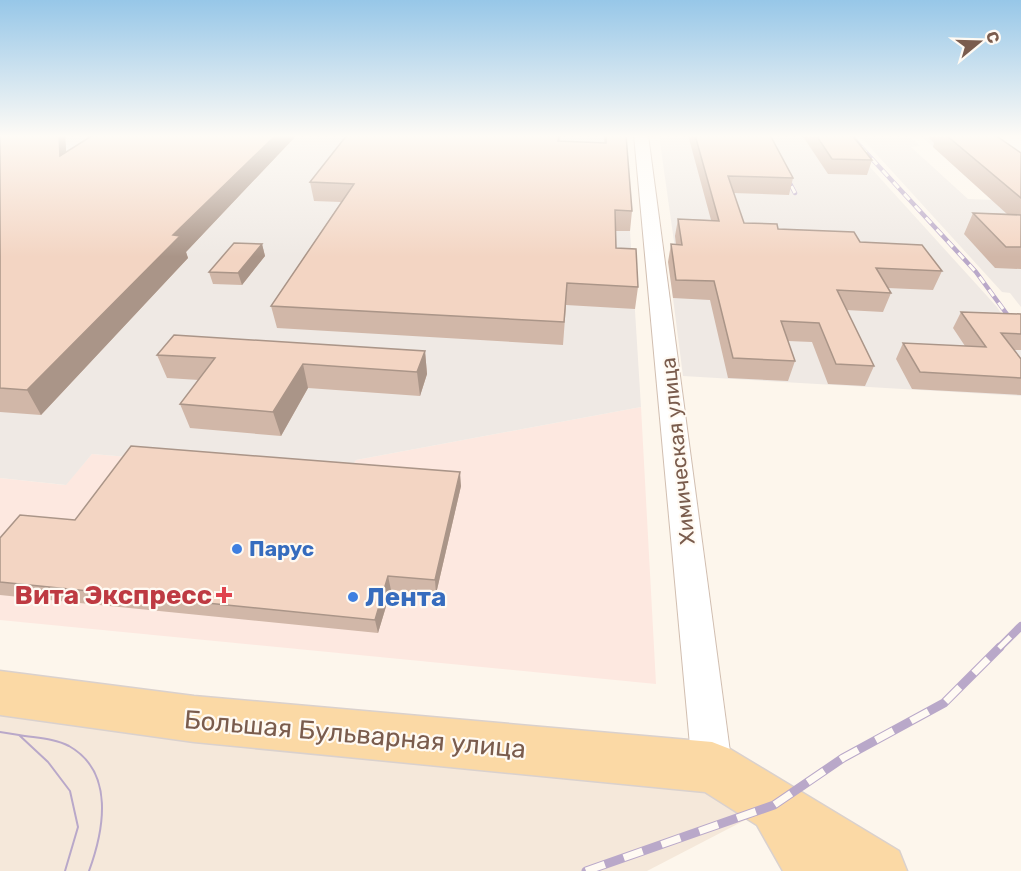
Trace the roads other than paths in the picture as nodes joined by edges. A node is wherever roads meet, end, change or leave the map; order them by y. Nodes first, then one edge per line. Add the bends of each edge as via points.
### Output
1 (646, 176) edge
2 (0, 693) edge
3 (712, 767) junction
4 (774, 806) junction
5 (815, 871) edge
6 (879, 871) edge

1 - 3 street, Химическая улица
2 - 3 main road, Большая Бульварная улица via 194,719
3 - 4 main road
4 - 5 main road
4 - 6 main road

